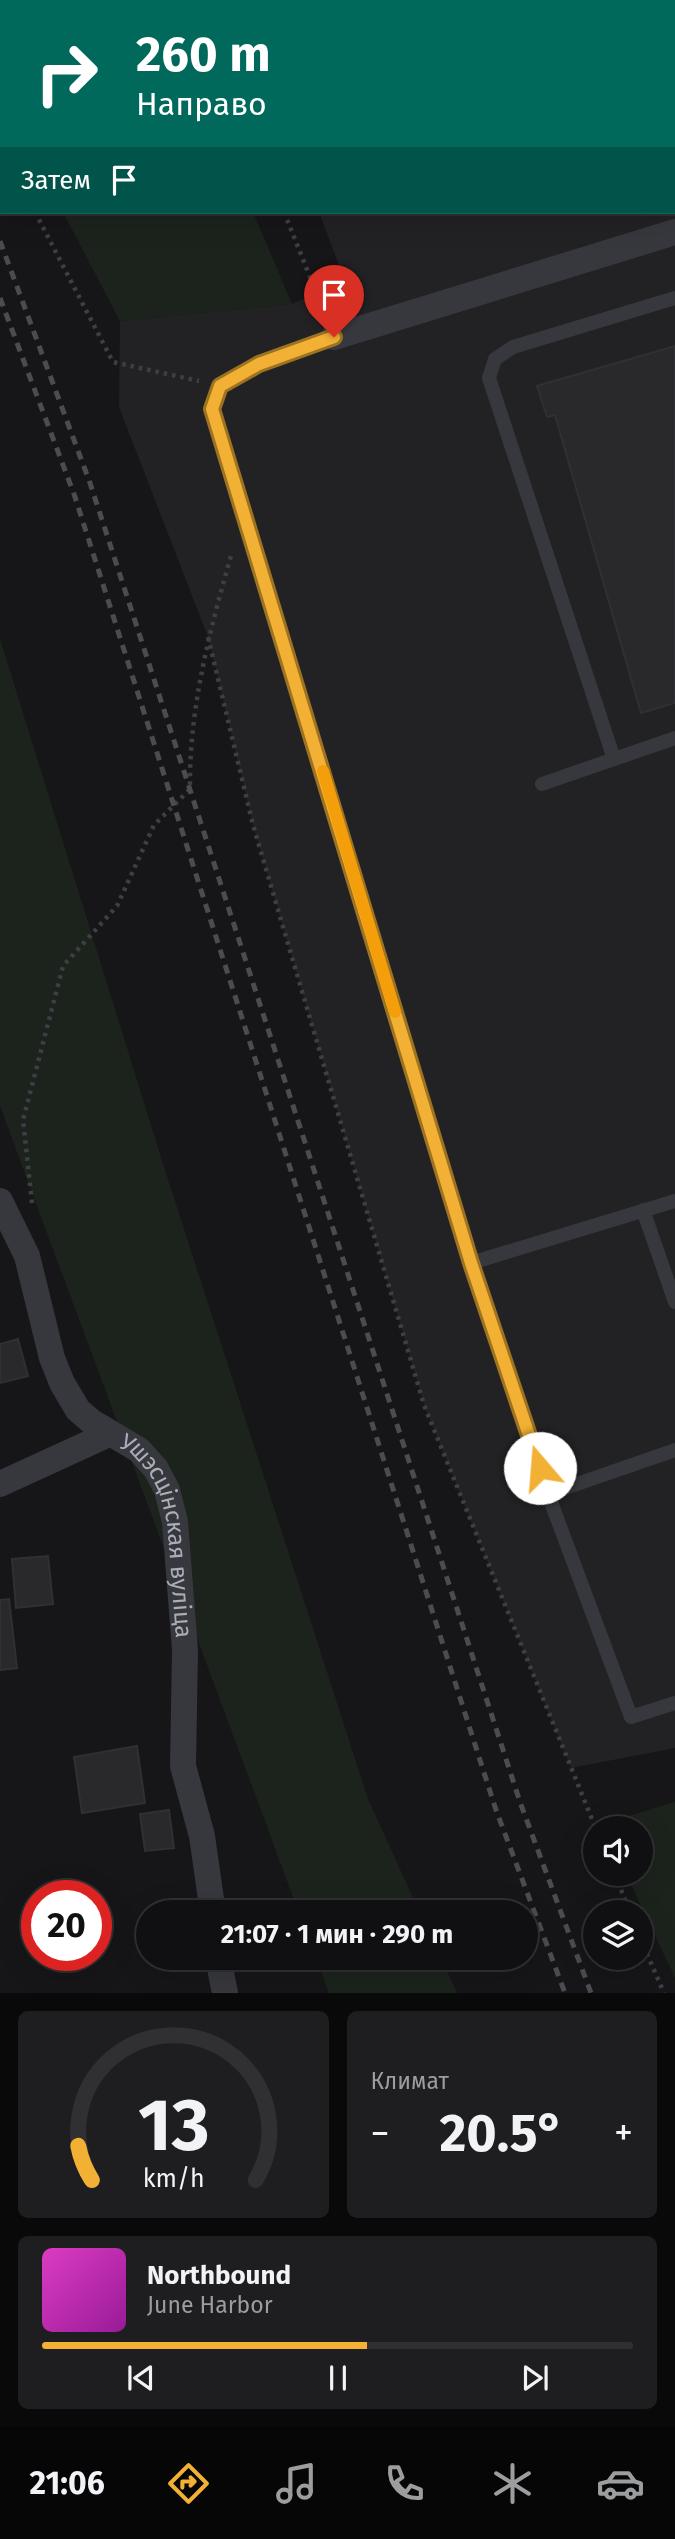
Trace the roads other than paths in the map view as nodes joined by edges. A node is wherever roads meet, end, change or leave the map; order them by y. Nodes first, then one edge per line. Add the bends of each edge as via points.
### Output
1 (675, 233) edge
2 (675, 298) edge
3 (334, 337) joint
4 (675, 738) edge
5 (614, 759) junction
6 (542, 783) dead end
7 (0, 1201) edge
8 (675, 1201) edge
9 (643, 1210) junction
10 (471, 1263) junction
11 (675, 1302) edge
12 (108, 1434) junction
13 (675, 1450) edge
14 (0, 1483) edge
15 (548, 1494) junction
16 (675, 1703) edge
17 (212, 1900) edge
18 (220, 1970) edge
19 (225, 1993) edge

1 - 3 street
2 - 5 lane via 513,347 495,359 489,378
3 - 10 lane via 259,364 220,386 212,409
4 - 5 lane
5 - 6 lane
7 - 12 street, Ушэсцінская вуліца via 27,1256 62,1383 78,1410
8 - 9 lane
9 - 10 lane
9 - 11 lane
10 - 15 lane
12 - 14 street
12 - 17 street, Ушэсцінская вуліца via 139,1450 156,1469 175,1522 185,1650 183,1766 202,1836
13 - 15 lane
15 - 16 lane via 631,1717
18 - 19 street

